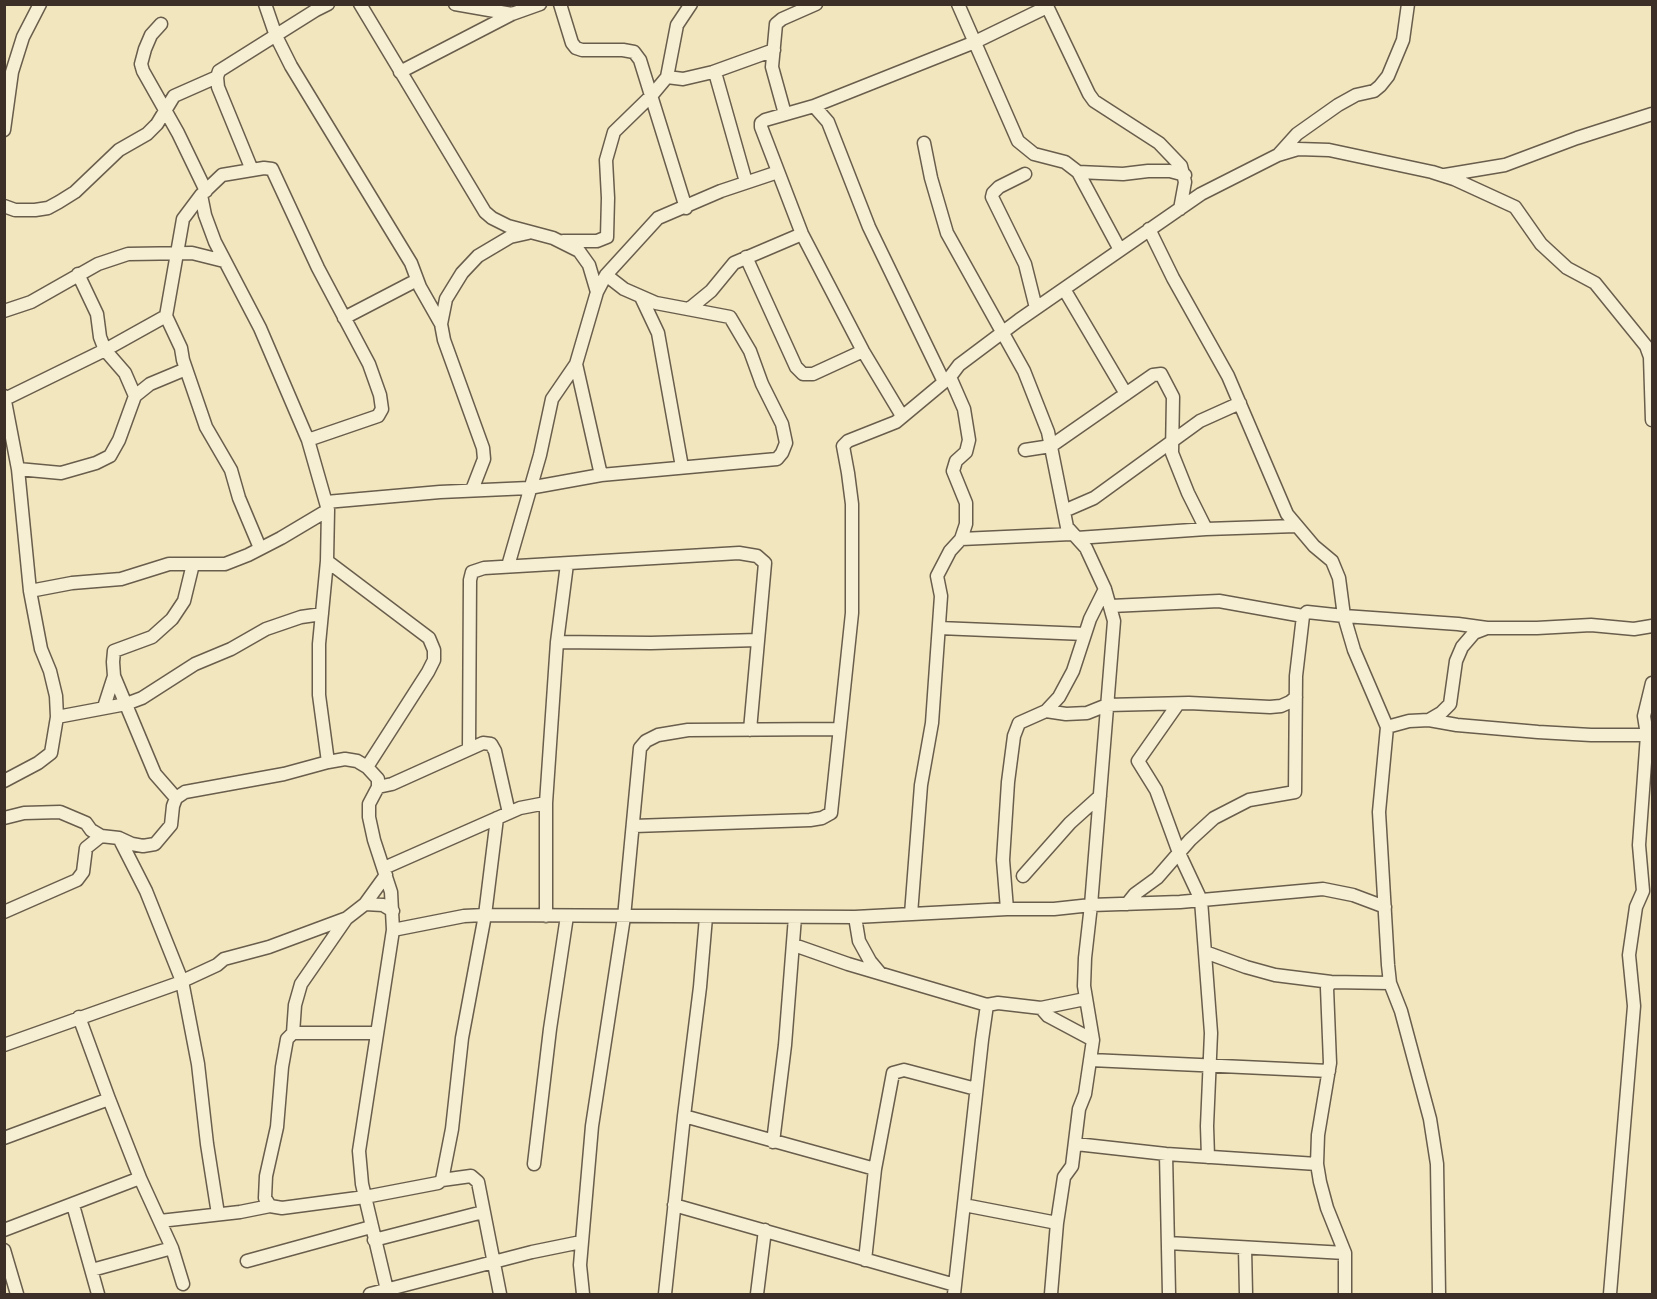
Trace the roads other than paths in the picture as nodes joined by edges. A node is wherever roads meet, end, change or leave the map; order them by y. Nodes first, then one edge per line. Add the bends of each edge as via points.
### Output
1 (40, 4) edge
2 (265, 4) edge
3 (328, 4) edge
4 (360, 4) edge
5 (455, 4) edge
6 (540, 4) edge
7 (560, 4) edge
8 (691, 4) edge
9 (816, 4) edge
10 (958, 4) edge
11 (1408, 4) edge
12 (1046, 6) edge
13 (512, 14) junction
14 (161, 24) dead end
15 (276, 36) junction
16 (975, 42) junction
17 (774, 50) junction
18 (400, 72) junction
19 (713, 72) junction
20 (217, 77) junction
21 (667, 77) junction
22 (652, 95) junction
23 (814, 106) junction
24 (166, 112) junction
25 (785, 114) junction
26 (1653, 114) edge
27 (4, 130) edge
28 (924, 143) dead end
29 (1278, 154) junction
30 (252, 170) junction
31 (778, 172) junction
32 (1078, 172) junction
33 (1025, 174) dead end
34 (1185, 175) junction
35 (1444, 176) junction
36 (746, 182) junction
37 (204, 193) junction
38 (4, 206) edge
39 (686, 208) junction
40 (1180, 209) junction
41 (1149, 229) junction
42 (529, 233) junction
43 (802, 234) junction
44 (559, 241) junction
45 (1120, 250) junction
46 (177, 253) junction
47 (746, 256) junction
48 (224, 261) junction
49 (78, 274) junction
50 (606, 275) junction
51 (417, 280) junction
52 (1064, 289) junction
53 (597, 292) junction
54 (629, 292) junction
55 (641, 297) junction
56 (1036, 308) junction
57 (689, 309) junction
58 (4, 311) edge
59 (166, 316) junction
60 (344, 318) junction
61 (441, 324) junction
62 (1003, 333) junction
63 (105, 350) junction
64 (862, 351) junction
65 (576, 364) junction
66 (186, 369) junction
67 (947, 380) junction
68 (1126, 394) junction
69 (135, 396) junction
70 (5, 398) edge
71 (1240, 403) junction
72 (902, 416) junction
73 (1653, 420) edge
74 (308, 440) junction
75 (1173, 440) junction
76 (1051, 446) junction
77 (1025, 450) dead end
78 (682, 467) junction
79 (18, 469) junction
80 (601, 475) junction
81 (529, 488) junction
82 (472, 490) junction
83 (327, 506) junction
84 (1064, 511) junction
85 (1296, 526) junction
86 (1206, 529) junction
87 (1074, 536) junction
88 (961, 539) junction
89 (260, 548) junction
90 (327, 561) junction
91 (193, 564) junction
92 (567, 564) junction
93 (508, 566) junction
94 (1105, 589) junction
95 (30, 591) junction
96 (1111, 606) junction
97 (322, 614) junction
98 (1303, 616) junction
99 (1344, 616) junction
100 (1653, 626) edge
101 (939, 628) junction
102 (1487, 628) junction
103 (1085, 634) junction
104 (758, 640) junction
105 (557, 642) junction
106 (114, 676) junction
107 (1653, 683) edge
108 (1296, 697) junction
109 (126, 704) junction
110 (1178, 704) junction
111 (1107, 705) junction
112 (104, 707) junction
113 (1270, 707) junction
114 (1046, 711) junction
115 (57, 717) junction
116 (1295, 718) junction
117 (1429, 720) junction
118 (1387, 727) junction
119 (838, 729) junction
120 (750, 730) junction
121 (1647, 735) junction
122 (469, 748) junction
123 (327, 762) junction
124 (367, 767) junction
125 (4, 781) edge
126 (378, 783) junction
127 (1100, 796) junction
128 (176, 798) junction
129 (546, 803) junction
130 (503, 815) junction
131 (4, 818) edge
132 (634, 826) junction
133 (101, 836) junction
134 (119, 838) junction
135 (1179, 853) junction
136 (385, 872) junction
137 (1023, 876) dead end
138 (1201, 900) junction
139 (365, 904) junction
140 (1127, 904) junction
141 (1091, 905) junction
142 (1385, 907) junction
143 (1006, 909) junction
144 (393, 911) junction
145 (4, 912) edge
146 (911, 914) junction
147 (486, 915) junction
148 (546, 916) junction
149 (567, 916) junction
150 (624, 917) junction
151 (706, 917) junction
152 (795, 917) junction
153 (855, 917) junction
154 (347, 918) junction
155 (393, 930) junction
156 (794, 945) junction
157 (1205, 952) junction
158 (880, 973) junction
159 (182, 981) junction
160 (1331, 982) junction
161 (1390, 983) junction
162 (1085, 999) junction
163 (987, 1005) junction
164 (1041, 1008) junction
165 (79, 1017) junction
166 (293, 1033) junction
167 (377, 1033) junction
168 (1093, 1040) junction
169 (4, 1045) edge
170 (1090, 1060) junction
171 (1210, 1065) junction
172 (1329, 1071) junction
173 (976, 1089) junction
174 (109, 1099) junction
175 (684, 1116) junction
176 (4, 1138) edge
177 (772, 1142) junction
178 (1076, 1144) junction
179 (1166, 1154) junction
180 (1208, 1157) junction
181 (534, 1164) dead end
182 (1317, 1164) junction
183 (875, 1169) junction
184 (140, 1178) junction
185 (442, 1180) junction
186 (365, 1197) junction
187 (73, 1204) junction
188 (674, 1205) junction
189 (964, 1205) junction
190 (270, 1206) junction
191 (483, 1212) junction
192 (218, 1214) junction
193 (160, 1221) junction
194 (1057, 1223) junction
195 (371, 1227) junction
196 (4, 1230) edge
197 (765, 1230) junction
198 (375, 1240) junction
199 (581, 1242) junction
200 (1168, 1242) junction
201 (172, 1248) junction
202 (1245, 1248) junction
203 (4, 1250) edge
204 (1346, 1253) junction
205 (865, 1260) junction
206 (247, 1261) dead end
207 (493, 1262) junction
208 (92, 1270) junction
209 (183, 1284) dead end
210 (954, 1290) edge
211 (388, 1293) edge
212 (17, 1294) edge
213 (98, 1294) edge
214 (370, 1294) edge
215 (500, 1294) edge
216 (583, 1294) edge
217 (665, 1294) edge
218 (757, 1294) edge
219 (1051, 1294) edge
220 (1169, 1294) edge
221 (1246, 1294) edge
222 (1345, 1294) edge
223 (1439, 1294) edge
224 (1610, 1294) edge

1 - 27 street via 23,37 12,72
2 - 15 street
3 - 15 street
4 - 18 street
5 - 13 street
6 - 13 street
7 - 22 street via 576,48 634,52
8 - 21 street via 677,26
9 - 17 street via 776,24
10 - 16 street
11 - 29 street via 1403,40 1380,86 1338,105 1297,134
12 - 16 street
12 - 34 street via 1094,101 1159,143
13 - 18 street
14 - 24 street via 151,35 141,64
15 - 20 street via 219,71
15 - 51 street via 411,263
16 - 23 street
16 - 32 street via 1018,141 1034,154 1065,162
17 - 19 street
17 - 25 street via 772,68
18 - 42 street via 485,212
19 - 21 street via 683,79
19 - 36 street
20 - 24 street via 174,96
20 - 30 street
21 - 22 street
22 - 39 street
22 - 44 street via 614,132 606,160 607,237 597,241
23 - 25 street
23 - 67 street via 828,122 868,227
24 - 37 street
24 - 38 street via 147,134 119,150 59,202 35,210
25 - 31 street via 761,123
26 - 35 street via 1505,165
28 - 62 street via 946,232
29 - 35 street via 1298,149 1329,150
29 - 40 street
30 - 37 street via 222,175
30 - 60 street via 272,169
31 - 36 street
31 - 43 street
32 - 34 street via 1170,171
32 - 45 street
33 - 56 street via 999,187 992,197 1025,264
34 - 40 street
35 - 73 street via 1515,207 1541,244 1567,268 1595,283 1646,346
36 - 39 street
37 - 46 street via 183,219
37 - 48 street via 205,215
39 - 50 street via 658,218
40 - 41 street
41 - 45 street
41 - 71 street
42 - 44 street
42 - 61 street via 510,237 478,256 446,299
43 - 47 street
43 - 64 street
44 - 53 street via 585,257
45 - 52 street
46 - 48 street
46 - 49 street via 128,254
46 - 59 street
47 - 57 street via 734,263 711,291
47 - 64 street via 796,367 803,374 813,374
48 - 74 street via 260,328
49 - 58 street via 31,302
49 - 63 street via 97,314
50 - 53 street
50 - 54 street
51 - 60 street
51 - 61 street
52 - 56 street
52 - 68 street
53 - 54 street
53 - 65 street
54 - 55 street
55 - 57 street
55 - 78 street via 658,333
56 - 62 street
57 - 78 street via 730,317 750,351 782,424 786,443 777,459
59 - 63 street
59 - 66 street
60 - 74 street via 369,364 382,409 378,416
61 - 82 street via 449,358 483,448 484,459
62 - 67 street via 959,365
62 - 76 street via 1024,371
63 - 69 street via 125,373
63 - 70 street
64 - 72 street
65 - 80 street
65 - 81 street via 552,399
66 - 69 street via 150,384
66 - 89 street via 206,427 231,470
67 - 72 street
67 - 88 street via 964,410 969,440 953,471 966,503
68 - 75 street via 1153,375 1161,374 1173,397
68 - 76 street
69 - 79 street via 110,456 61,473
70 - 79 street
71 - 75 street via 1200,421
71 - 85 street via 1287,514
72 - 119 street via 843,446 852,504 853,567 852,613
74 - 83 street
75 - 84 street via 1094,498
75 - 86 street via 1172,453
76 - 77 street
76 - 84 street
78 - 80 street
79 - 95 street
80 - 81 street
81 - 82 street
81 - 93 street
82 - 83 street
83 - 89 street
83 - 90 street
84 - 87 street via 1067,527
85 - 86 street
85 - 99 street via 1332,561 1339,578
86 - 87 street
87 - 88 street
87 - 94 street via 1086,548
88 - 101 street via 941,564 937,576 941,596
89 - 91 street via 225,564
90 - 97 street
90 - 124 street via 429,638 434,650 428,672
91 - 95 street via 169,564 121,579
91 - 106 street via 184,601 172,619 152,637 114,651
92 - 93 street
92 - 104 street via 739,553 757,556 765,563
92 - 105 street
93 - 122 street via 472,572
94 - 96 street
94 - 103 street
95 - 115 street via 41,649 56,696
96 - 98 street via 1219,601
96 - 111 street via 1114,621
97 - 109 street via 300,617 266,630 195,664
97 - 123 street via 319,695
98 - 99 street via 1307,612
98 - 108 street
99 - 102 street
99 - 118 street via 1363,675
100 - 102 street
101 - 103 street
101 - 146 street
102 - 117 street via 1474,633 1462,647 1450,704
103 - 114 street via 1073,671
104 - 105 street
104 - 120 street
105 - 129 street
106 - 109 street
106 - 112 street
107 - 121 street via 1644,716
108 - 113 street via 1281,706
108 - 116 street
109 - 112 street
109 - 128 street via 155,774
110 - 111 street
110 - 113 street
110 - 135 street via 1138,761 1156,790
111 - 114 street via 1086,713
111 - 127 street
112 - 115 street
113 - 116 street
114 - 143 street via 1019,723 1014,736 1003,860
115 - 125 street via 51,753
116 - 135 street via 1295,792 1236,806 1214,818
117 - 118 street
117 - 121 street via 1538,732
118 - 142 street via 1379,812
119 - 120 street
119 - 132 street via 831,813 822,818
120 - 132 street via 688,730 646,741 640,748 638,762
121 - 224 street via 1639,844 1643,891 1636,907 1629,955 1634,1006
122 - 126 street via 392,784
122 - 130 street via 483,742 491,744 495,751
123 - 124 street via 345,759
123 - 128 street via 185,792
124 - 126 street
126 - 136 street via 369,804 369,817
127 - 137 street
127 - 141 street
128 - 134 street via 171,825 155,844 143,846
129 - 130 street
129 - 148 street
130 - 136 street
130 - 147 street
131 - 133 street via 60,812 86,823
132 - 150 street
133 - 134 street
133 - 145 street via 86,849 83,872 77,880
134 - 159 street via 146,891
135 - 138 street
135 - 140 street
136 - 139 street
136 - 144 street
138 - 140 street
138 - 142 street via 1323,889
138 - 157 street
139 - 144 street via 383,905
139 - 154 street
140 - 141 street
141 - 143 street
141 - 162 street via 1084,958
142 - 161 street
143 - 146 street
144 - 155 street
146 - 153 street
147 - 148 street
147 - 155 street
147 - 185 street via 462,1038
148 - 149 street
149 - 150 street
149 - 181 street
150 - 151 street
150 - 199 street via 592,1126
151 - 152 street
151 - 175 street
152 - 153 street
152 - 156 street
153 - 158 street via 859,940
154 - 159 street via 224,959
154 - 166 street via 301,984 294,1005
155 - 167 street
156 - 158 street
156 - 177 street
157 - 160 street via 1275,975
157 - 171 street
158 - 163 street
159 - 165 street
159 - 192 street via 198,1064
160 - 161 street
160 - 172 street via 1327,988
161 - 223 street via 1430,1119 1437,1164
162 - 164 street
162 - 168 street
163 - 164 street
163 - 173 street
164 - 168 street via 1047,1017
165 - 169 street
165 - 174 street
166 - 167 street
166 - 190 street via 287,1039 277,1127 266,1176 265,1198
167 - 186 street via 358,1151
168 - 170 street
170 - 171 street
170 - 178 street
171 - 172 street
171 - 180 street
172 - 182 street
173 - 183 street via 904,1070 893,1072
173 - 189 street
174 - 176 street
174 - 184 street
175 - 177 street
175 - 188 street
177 - 183 street
178 - 179 street
178 - 194 street via 1072,1166 1064,1177
179 - 180 street
179 - 200 street
180 - 182 street
182 - 204 street via 1327,1208
183 - 205 street
184 - 187 street
184 - 193 street
185 - 186 street
185 - 191 street via 474,1176
186 - 190 street via 282,1208
186 - 195 street
187 - 196 street
187 - 208 street
188 - 197 street
188 - 217 street
189 - 194 street
189 - 210 street
190 - 192 street
191 - 198 street
191 - 207 street
192 - 193 street
193 - 201 street
194 - 219 street
195 - 198 street
195 - 206 street
197 - 205 street
197 - 218 street
198 - 211 street
199 - 207 street
199 - 216 street
200 - 202 street
200 - 220 street
201 - 208 street
201 - 209 street
202 - 204 street
202 - 221 street
203 - 212 street
204 - 222 street
205 - 210 street
207 - 211 street
207 - 215 street
208 - 213 street
211 - 214 street

